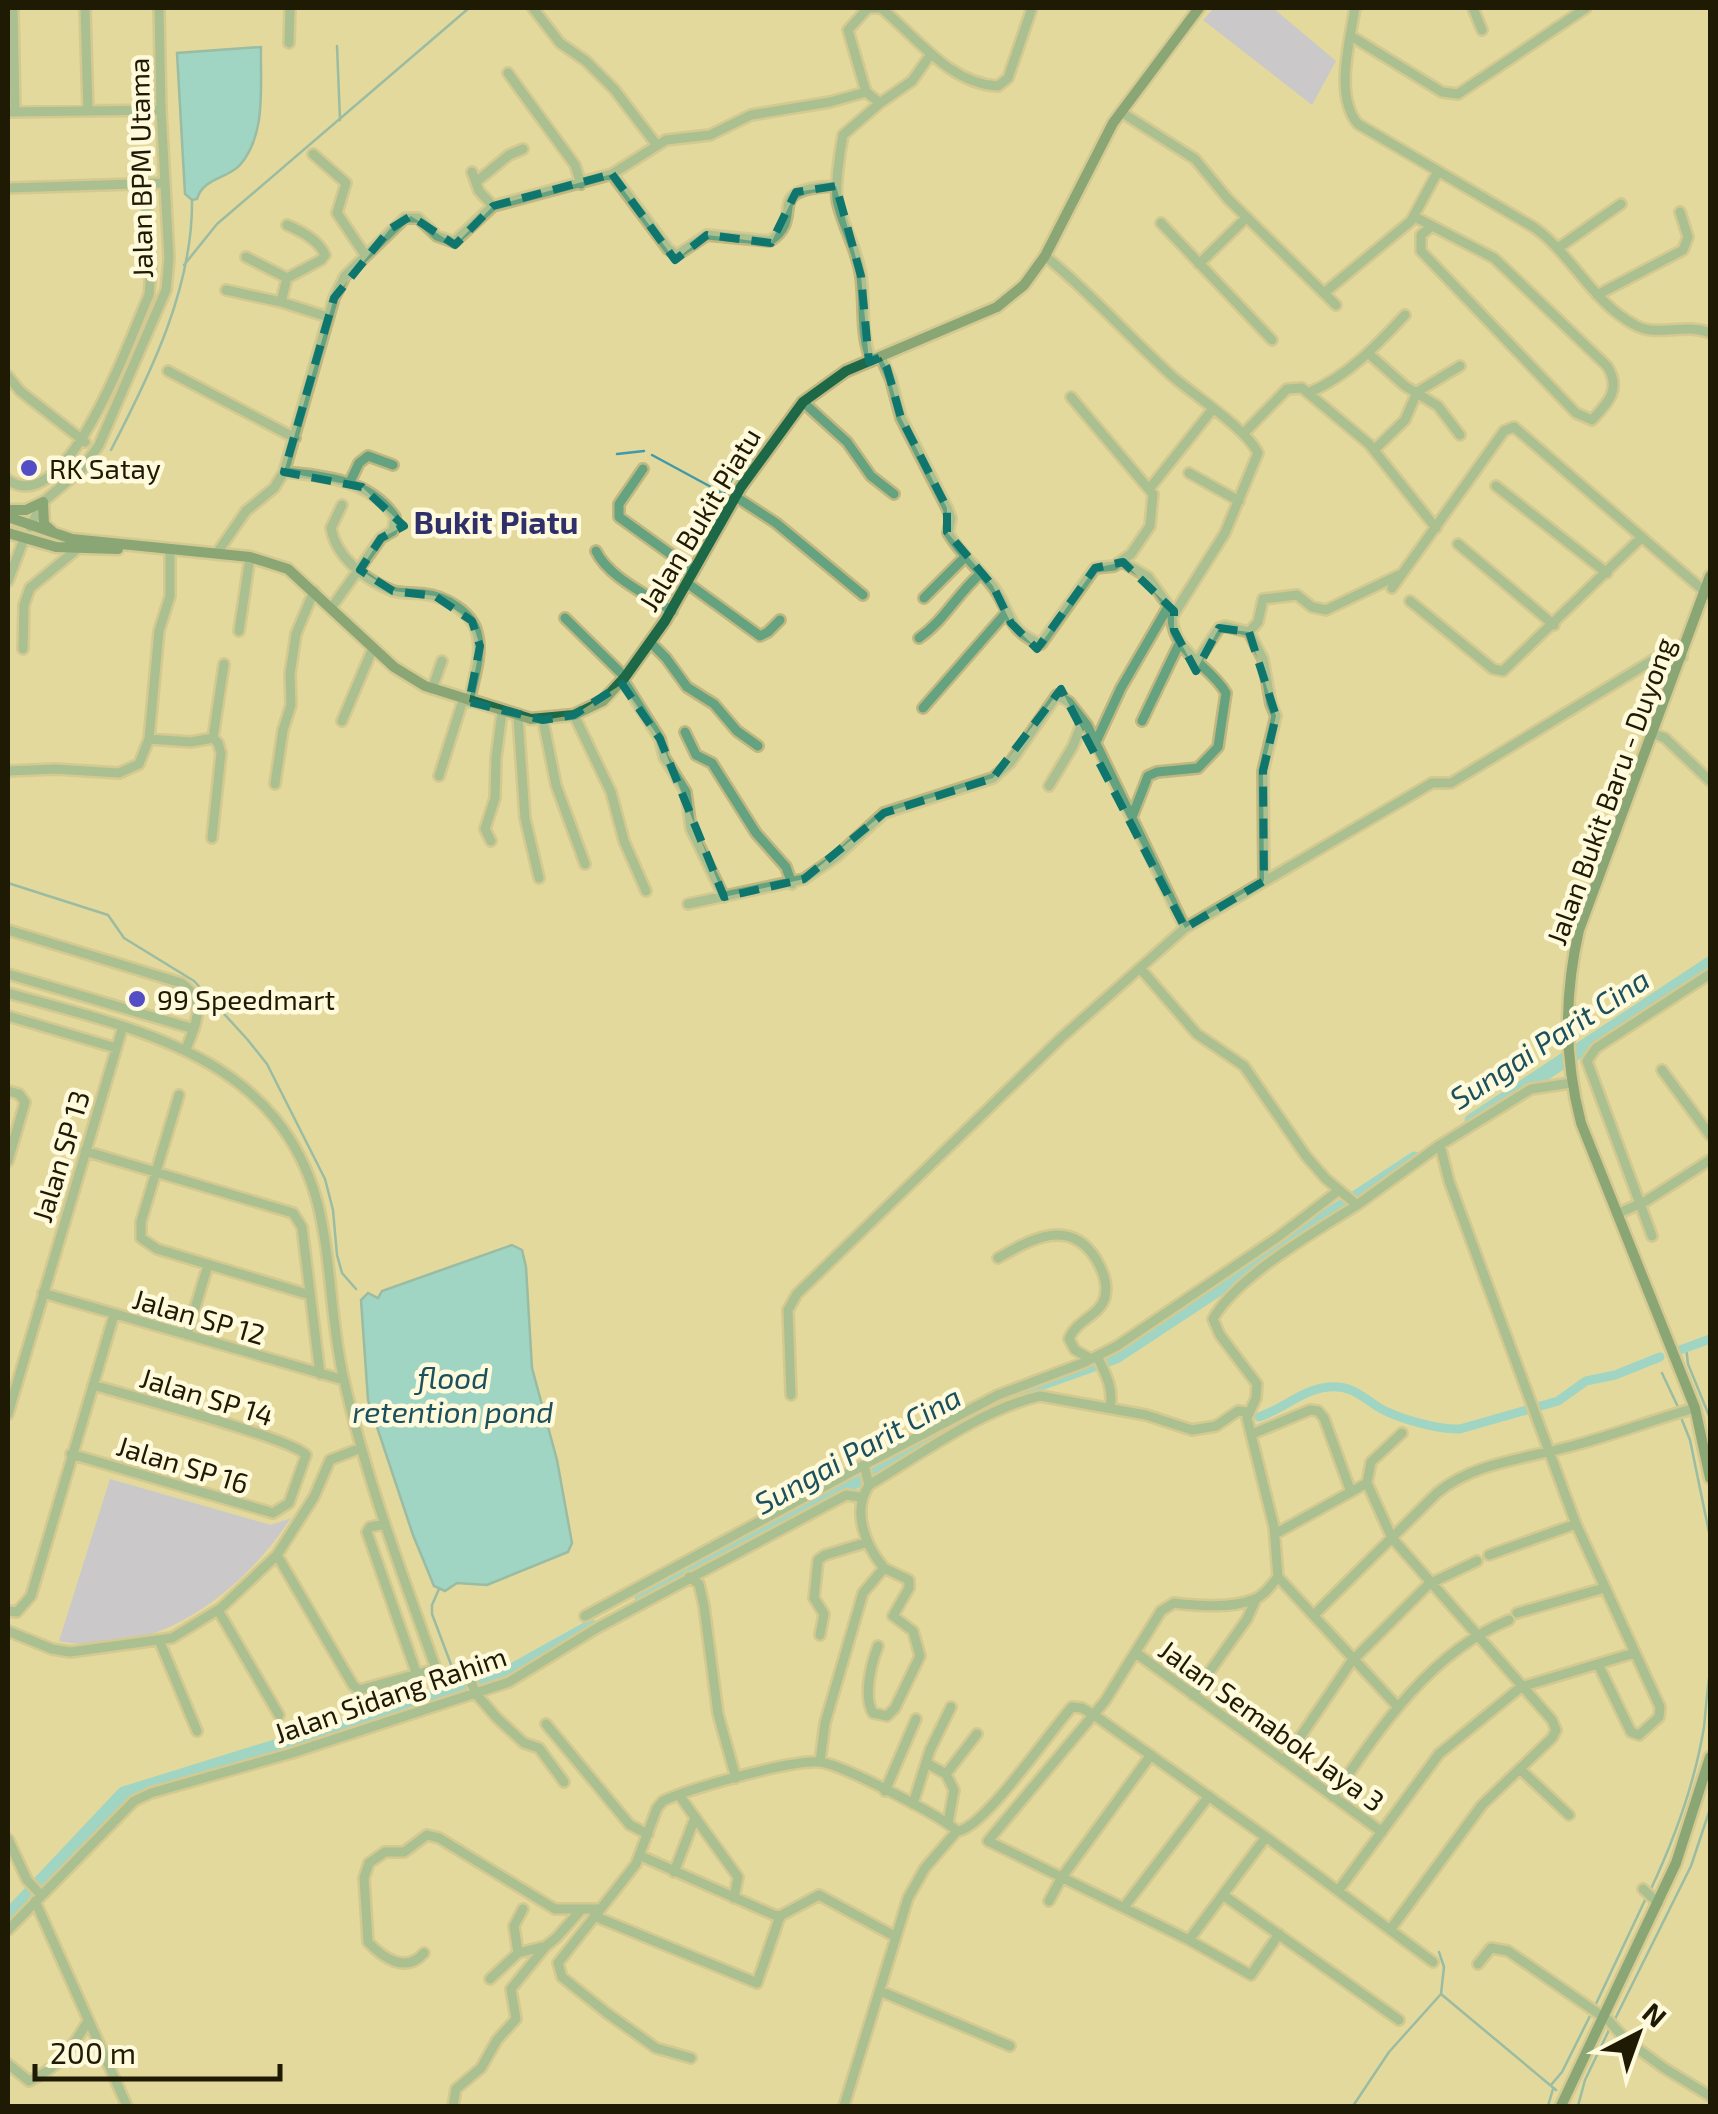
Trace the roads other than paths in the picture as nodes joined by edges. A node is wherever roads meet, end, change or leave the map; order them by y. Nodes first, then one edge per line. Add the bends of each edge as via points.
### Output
1 (13, 8) edge
2 (85, 8) edge
3 (159, 8) edge
4 (290, 8) edge
5 (532, 8) edge
6 (847, 8) edge
7 (1032, 8) edge
8 (1199, 8) edge
9 (1355, 8) edge
10 (1473, 8) edge
11 (1586, 8) edge
12 (888, 10) edge
13 (856, 19) junction
14 (1482, 30) dead end
15 (1351, 36) junction
16 (289, 43) dead end
17 (931, 54) junction
18 (508, 73) dead end
19 (866, 92) junction
20 (880, 103) junction
21 (160, 110) junction
22 (88, 111) junction
23 (11, 112) edge
24 (1121, 112) junction
25 (656, 144) junction
26 (523, 150) dead end
27 (312, 154) dead end
28 (1437, 173) junction
29 (612, 174) junction
30 (165, 182) junction
31 (146, 184) junction
32 (581, 184) junction
33 (836, 186) junction
34 (8, 188) edge
35 (1622, 204) dead end
36 (493, 206) junction
37 (1680, 212) dead end
38 (1415, 217) junction
39 (1246, 218) junction
40 (1161, 223) dead end
41 (287, 226) dead end
42 (1407, 226) junction
43 (1430, 226) junction
44 (1558, 248) junction
45 (1421, 251) junction
46 (365, 255) junction
47 (1045, 256) junction
48 (246, 257) dead end
49 (1199, 264) junction
50 (287, 278) junction
51 (226, 290) dead end
52 (1324, 293) junction
53 (1597, 296) junction
54 (281, 302) junction
55 (1336, 306) dead end
56 (1406, 315) dead end
57 (328, 316) junction
58 (1710, 333) edge
59 (1272, 340) dead end
60 (1368, 353) junction
61 (876, 359) junction
62 (1460, 366) dead end
63 (168, 371) dead end
64 (8, 376) edge
65 (1310, 392) junction
66 (1417, 392) junction
67 (1071, 396) dead end
68 (803, 402) junction
69 (1212, 410) junction
70 (1244, 434) junction
71 (1460, 435) dead end
72 (295, 438) junction
73 (84, 440) junction
74 (96, 450) junction
75 (1374, 450) junction
76 (393, 464) dead end
77 (643, 469) dead end
78 (284, 472) junction
79 (1188, 474) dead end
80 (8, 480) edge
81 (350, 482) junction
82 (1496, 486) dead end
83 (1150, 488) junction
84 (894, 494) dead end
85 (736, 497) junction
86 (43, 502) junction
87 (1239, 502) junction
88 (342, 505) dead end
89 (8, 513) edge
90 (30, 527) junction
91 (1436, 528) junction
92 (8, 530) edge
93 (54, 534) junction
94 (1642, 537) junction
95 (24, 539) junction
96 (1458, 544) dead end
97 (129, 546) junction
98 (56, 547) junction
99 (170, 548) junction
100 (76, 550) junction
101 (596, 551) dead end
102 (217, 553) junction
103 (250, 557) junction
104 (964, 558) junction
105 (1123, 562) junction
106 (360, 570) junction
107 (694, 571) junction
108 (1404, 573) junction
109 (1607, 573) junction
110 (980, 574) junction
111 (1710, 576) edge
112 (8, 581) edge
113 (687, 583) junction
114 (1392, 588) dead end
115 (314, 591) junction
116 (1707, 594) edge
117 (863, 595) dead end
118 (924, 598) dead end
119 (1410, 601) dead end
120 (332, 607) junction
121 (1171, 609) junction
122 (672, 610) junction
123 (1005, 614) junction
124 (565, 618) dead end
125 (780, 620) dead end
126 (1554, 624) junction
127 (239, 631) dead end
128 (1249, 632) junction
129 (918, 638) dead end
130 (650, 642) junction
131 (1180, 642) junction
132 (373, 648) junction
133 (23, 650) dead end
134 (1682, 657) junction
135 (442, 661) dead end
136 (1196, 663) junction
137 (224, 664) dead end
138 (624, 678) junction
139 (432, 688) junction
140 (466, 701) junction
141 (923, 708) dead end
142 (502, 712) junction
143 (574, 715) junction
144 (518, 717) junction
145 (543, 720) junction
146 (1083, 720) junction
147 (1142, 720) dead end
148 (342, 721) dead end
149 (684, 732) dead end
150 (1652, 733) junction
151 (212, 738) junction
152 (149, 739) junction
153 (1095, 744) junction
154 (758, 746) dead end
155 (8, 771) edge
156 (439, 776) dead end
157 (1710, 781) edge
158 (275, 784) dead end
159 (1049, 786) dead end
160 (1132, 817) junction
161 (212, 838) dead end
162 (492, 841) dead end
163 (585, 864) dead end
164 (539, 878) dead end
165 (1264, 882) junction
166 (792, 884) junction
167 (646, 892) dead end
168 (724, 897) junction
169 (688, 904) dead end
170 (1185, 928) junction
171 (8, 930) edge
172 (1140, 968) junction
173 (8, 974) edge
174 (1709, 978) edge
175 (8, 993) edge
176 (8, 1016) edge
177 (123, 1026) junction
178 (194, 1029) junction
179 (116, 1048) junction
180 (186, 1050) junction
181 (1662, 1070) dead end
182 (1570, 1079) junction
183 (8, 1091) edge
184 (179, 1095) dead end
185 (1710, 1135) edge
186 (1440, 1145) junction
187 (85, 1152) junction
188 (1710, 1160) edge
189 (8, 1161) edge
190 (156, 1172) junction
191 (1341, 1192) junction
192 (1355, 1203) junction
193 (1638, 1204) junction
194 (1617, 1214) junction
195 (1652, 1236) dead end
196 (998, 1258) dead end
197 (208, 1266) junction
198 (44, 1293) junction
199 (310, 1295) junction
200 (114, 1315) junction
201 (187, 1335) junction
202 (1097, 1361) junction
203 (320, 1374) junction
204 (12, 1380) edge
205 (344, 1380) junction
206 (92, 1384) junction
207 (791, 1394) dead end
208 (1111, 1404) junction
209 (1695, 1408) junction
210 (1247, 1412) junction
211 (8, 1414) edge
212 (1402, 1433) dead end
213 (1252, 1434) junction
214 (361, 1448) junction
215 (1548, 1451) junction
216 (71, 1454) junction
217 (306, 1455) joint
218 (864, 1466) junction
219 (1710, 1478) edge
220 (1367, 1482) junction
221 (865, 1490) junction
222 (1351, 1492) junction
223 (385, 1524) junction
224 (1576, 1524) junction
225 (1276, 1534) junction
226 (1392, 1538) junction
227 (868, 1542) junction
228 (1489, 1554) dead end
229 (277, 1555) junction
230 (1477, 1561) dead end
231 (884, 1568) junction
232 (1278, 1577) junction
233 (689, 1578) junction
234 (1430, 1584) junction
235 (1604, 1588) junction
236 (1256, 1598) junction
237 (218, 1610) junction
238 (8, 1611) edge
239 (1315, 1614) junction
240 (585, 1616) dead end
241 (8, 1631) edge
242 (820, 1634) dead end
243 (1475, 1634) junction
244 (159, 1640) junction
245 (878, 1646) dead end
246 (1136, 1653) junction
247 (1634, 1653) junction
248 (1355, 1658) junction
249 (1598, 1664) junction
250 (436, 1669) junction
251 (416, 1672) junction
252 (1521, 1687) junction
253 (474, 1688) junction
254 (1193, 1694) junction
255 (1398, 1706) junction
256 (951, 1707) dead end
257 (278, 1714) dead end
258 (1094, 1715) junction
259 (916, 1719) dead end
260 (546, 1724) dead end
261 (197, 1731) dead end
262 (977, 1734) dead end
263 (1151, 1755) junction
264 (1710, 1757) edge
265 (1284, 1761) junction
266 (820, 1762) junction
267 (928, 1764) junction
268 (1521, 1770) junction
269 (946, 1774) junction
270 (736, 1778) junction
271 (564, 1782) dead end
272 (886, 1791) junction
273 (680, 1795) junction
274 (1209, 1796) junction
275 (1333, 1796) junction
276 (914, 1804) junction
277 (1568, 1815) dead end
278 (696, 1818) junction
279 (948, 1823) junction
280 (957, 1831) junction
281 (1382, 1832) junction
282 (648, 1834) junction
283 (1266, 1837) junction
284 (8, 1839) edge
285 (641, 1856) junction
286 (674, 1872) junction
287 (1062, 1877) junction
288 (1338, 1891) junction
289 (36, 1893) junction
290 (1223, 1895) junction
291 (734, 1898) junction
292 (1049, 1901) dead end
293 (1124, 1908) junction
294 (523, 1909) dead end
295 (581, 1910) junction
296 (597, 1912) junction
297 (780, 1916) junction
298 (8, 1930) edge
299 (1390, 1930) junction
300 (1279, 1934) junction
301 (896, 1937) junction
302 (1189, 1940) junction
303 (546, 1946) junction
304 (424, 1953) dead end
305 (518, 1953) junction
306 (1432, 1962) dead end
307 (1478, 1964) dead end
308 (490, 1980) dead end
309 (880, 1991) junction
310 (1603, 2017) junction
311 (1399, 2020) dead end
312 (88, 2021) junction
313 (1010, 2046) dead end
314 (691, 2058) dead end
315 (8, 2064) edge
316 (1710, 2096) edge
317 (123, 2106) edge
318 (453, 2106) edge
319 (844, 2106) edge
320 (1561, 2106) edge

1 - 23 street
2 - 22 street
3 - 21 street, Jalan BPM Utama
4 - 16 street
5 - 25 street via 560,43 614,89
6 - 13 street
7 - 17 street via 998,86
8 - 24 main road, Jalan Bukit Piatu
9 - 15 street
10 - 14 street
11 - 15 street via 1458,94 1442,92
12 - 13 street via 868,8
12 - 17 street
13 - 19 street via 848,38
15 - 28 street via 1353,118
17 - 20 street via 912,81
18 - 32 street via 575,165
19 - 20 street
19 - 25 street via 751,115 710,135
20 - 33 street via 843,135
21 - 22 street
21 - 30 street, Jalan BPM Utama
22 - 23 street
24 - 39 street via 1195,159
24 - 47 main road, Jalan Bukit Piatu
25 - 29 street
26 - 36 street via 474,177
27 - 46 street via 346,182 337,213
28 - 38 street
28 - 44 street
29 - 32 street
29 - 33 street via 677,255 707,235 770,242 784,227 796,192
30 - 31 street
30 - 74 street, Jalan BPM Utama via 166,290
31 - 34 street
31 - 73 street via 149,295
32 - 36 street
33 - 61 street via 861,276 862,330
35 - 44 street
36 - 46 street via 454,242 418,218 405,218
37 - 53 street via 1688,237 1683,250
38 - 42 street
38 - 43 street
39 - 49 street
39 - 52 street
40 - 49 street
41 - 50 street via 306,234 324,254
42 - 45 street
42 - 52 street
43 - 45 street via 1420,236
43 - 45 street via 1494,258 1607,366 1614,391 1596,416 1587,420 1576,413
44 - 53 street
46 - 57 street via 345,276
47 - 61 main road, Jalan Bukit Piatu via 997,307
47 - 69 street
48 - 50 street
49 - 59 street
50 - 54 street
51 - 54 street
52 - 55 street
53 - 58 street via 1645,330 1684,326
54 - 57 street
56 - 60 street
57 - 72 street
60 - 65 street
60 - 66 street
61 - 68 main road, Jalan Bukit Piatu
61 - 104 street via 887,368 902,418 951,518 948,533
62 - 66 street
63 - 72 street
64 - 73 street
65 - 70 street via 1288,390
65 - 75 street
66 - 71 street
66 - 75 street via 1405,420
67 - 83 street
68 - 84 street
68 - 85 main road, Jalan Bukit Piatu
69 - 70 street
69 - 83 street
70 - 87 street via 1258,452
72 - 78 street
73 - 74 street
73 - 80 street via 41,483 26,488
74 - 86 street, Jalan BPM Utama
75 - 91 street
76 - 81 street via 368,456
77 - 107 street via 619,504 619,517
78 - 81 street
78 - 102 street
79 - 87 street
81 - 106 street via 373,493 395,517 393,530
82 - 109 street
83 - 105 street via 1150,526
85 - 107 main road, Jalan Bukit Piatu
85 - 117 street
86 - 89 main road
86 - 90 street, Jalan BPM Utama
86 - 93 main road via 44,524
87 - 121 street
88 - 106 street via 333,538
89 - 90 main road, Jalan Bukit Piatu
90 - 92 main road
90 - 93 main road, Jalan Bukit Piatu
90 - 98 main road
91 - 94 street via 1514,426
91 - 108 street
92 - 95 main road, Jalan Bukit Piatu
93 - 97 main road, Jalan Bukit Piatu
94 - 109 street
94 - 116 street
95 - 98 main road, Jalan Bukit Piatu
95 - 112 street
96 - 126 street
97 - 99 main road, Jalan Bukit Piatu
97 - 100 main road, Jalan Bukit Piatu
98 - 100 main road, Jalan Bukit Piatu
99 - 102 main road, Jalan Bukit Piatu
99 - 152 street via 170,596 159,631
100 - 133 street via 26,595
101 - 122 street via 615,573
102 - 103 main road, Jalan Bukit Piatu
103 - 115 main road, Jalan Bukit Piatu via 288,569
103 - 127 street
104 - 110 street
104 - 118 street
105 - 121 street via 1154,583
105 - 123 street via 1095,568 1040,644
106 - 120 street
106 - 140 street via 393,591 435,596 472,621 480,646
107 - 113 main road, Jalan Bukit Piatu
108 - 114 street
108 - 128 street via 1326,610 1297,594 1263,599
109 - 126 street
110 - 123 street
110 - 129 street via 937,626
111 - 116 main road, Jalan Bukit Baru - Duyong
113 - 122 main road, Jalan Bukit Piatu
113 - 125 street via 760,636
115 - 120 main road, Jalan Bukit Piatu
115 - 158 street via 296,634
116 - 134 main road, Jalan Bukit Baru - Duyong
119 - 126 street via 1498,672
120 - 132 main road, Jalan Bukit Piatu
121 - 131 street
121 - 153 street
122 - 130 main road, Jalan Bukit Piatu
123 - 141 street
124 - 138 street
128 - 136 street via 1219,628
128 - 165 street via 1263,659 1276,716 1264,771
130 - 138 main road, Jalan Bukit Piatu
130 - 154 street via 687,688
131 - 136 street
131 - 147 street
132 - 139 main road, Jalan Bukit Piatu
132 - 148 street
134 - 150 main road, Jalan Bukit Baru - Duyong
134 - 165 street via 1658,657 1451,783 1432,783
135 - 139 street
136 - 160 street via 1226,693 1218,747 1198,768 1148,776
137 - 151 street
138 - 143 main road, Jalan Bukit Piatu via 603,701
138 - 168 street via 686,792 691,830
139 - 140 main road, Jalan Bukit Piatu
140 - 142 main road, Jalan Bukit Piatu
140 - 156 street
142 - 144 main road, Jalan Bukit Piatu
142 - 162 street via 495,798 485,828
143 - 145 main road, Jalan Bukit Piatu
143 - 167 street via 611,792
144 - 145 main road, Jalan Bukit Piatu
144 - 164 street via 525,818
145 - 163 street via 556,785
146 - 153 street
146 - 159 street
146 - 166 street via 1058,694 1002,772 884,813 815,873
149 - 166 street
150 - 157 street
150 - 182 main road, Jalan Bukit Baru - Duyong via 1579,930 1568,991
151 - 152 street
151 - 161 street via 221,754
152 - 155 street via 139,764 119,774
153 - 160 street
160 - 170 street
165 - 170 street
166 - 168 street
168 - 169 street
170 - 172 street
171 - 178 street via 181,983 199,1005
172 - 191 street via 1197,1034 1244,1066 1306,1156
172 - 207 street via 797,1294 788,1310
173 - 178 street
174 - 193 street via 1596,1048 1588,1061
175 - 177 street
176 - 179 street
177 - 179 street, Jalan SP 13
177 - 180 street
178 - 180 street
179 - 187 street, Jalan SP 13
180 - 205 street via 256,1096 305,1170 320,1216
181 - 185 street
182 - 186 street via 1531,1089
182 - 194 main road, Jalan Bukit Baru - Duyong
183 - 189 street via 25,1102
184 - 190 street
186 - 192 street
186 - 215 street
187 - 190 street
187 - 198 street, Jalan SP 13
188 - 193 street
190 - 197 street via 141,1238
190 - 199 street via 293,1212 302,1227
191 - 192 street
191 - 202 street
192 - 210 street via 1274,1260 1212,1319 1256,1384
193 - 194 street
193 - 195 street
194 - 209 main road, Jalan Bukit Baru - Duyong
196 - 202 street via 1054,1233 1086,1246 1101,1268 1106,1296 1071,1332 1070,1344
197 - 199 street
197 - 201 street
198 - 200 street, Jalan SP 12
198 - 204 street, Jalan SP 13
199 - 203 street
200 - 201 street, Jalan SP 12
200 - 206 street
201 - 203 street, Jalan SP 12
202 - 208 street
202 - 218 street via 998,1395
203 - 205 street, Jalan SP 12
204 - 211 street, Jalan SP 13
205 - 214 street
206 - 216 street
206 - 217 street, Jalan SP 14
208 - 210 street, Jalan Sidang Rahim via 1192,1430
208 - 221 street, Jalan Sidang Rahim via 1022,1400
209 - 215 street
209 - 219 main road, Jalan Bukit Baru - Duyong
210 - 213 street
212 - 220 street via 1376,1456
213 - 222 street via 1318,1411
213 - 225 street
214 - 223 street
214 - 229 street via 330,1460
215 - 224 street
215 - 226 street via 1446,1486
216 - 217 street, Jalan SP 16 via 267,1513 288,1503
216 - 238 street via 31,1596 17,1612
218 - 221 street
218 - 240 street
220 - 222 street
220 - 226 street
221 - 227 street via 861,1522
221 - 233 street, Jalan Sidang Rahim
222 - 225 street
223 - 250 street
223 - 251 street via 368,1532
224 - 228 street
224 - 235 street
225 - 232 street
226 - 234 street
226 - 239 street
227 - 231 street
227 - 242 street via 818,1560 814,1598 824,1614
229 - 237 street
229 - 251 street via 353,1685 365,1690
230 - 234 street
231 - 245 street via 909,1580 893,1616 913,1632 920,1656 887,1716 868,1706
231 - 266 street via 864,1593
232 - 236 street
232 - 239 street
233 - 253 street, Jalan Sidang Rahim via 509,1682
233 - 270 street via 698,1584 704,1606 718,1714
234 - 243 street
234 - 248 street
235 - 243 street
235 - 247 street
236 - 246 street via 1196,1607 1174,1603 1154,1620
236 - 254 street
237 - 244 street
237 - 257 street
239 - 248 street
241 - 244 street via 70,1652
243 - 252 street
243 - 255 street
244 - 261 street
246 - 254 street, Jalan Semabok Jaya 3
246 - 258 street
247 - 249 street
247 - 249 street via 1661,1711 1640,1736 1631,1732
248 - 255 street
248 - 265 street
249 - 252 street
250 - 251 street
250 - 253 street via 448,1680 464,1676
252 - 268 street via 1556,1730
252 - 281 street via 1438,1754
253 - 271 street via 512,1734 539,1748
253 - 289 street, Jalan Sidang Rahim via 292,1753 151,1792
254 - 265 street, Jalan Semabok Jaya 3
255 - 275 street
256 - 267 street
258 - 263 street
258 - 280 street via 1077,1706 1070,1710 994,1804 967,1830
258 - 287 street via 988,1841
259 - 272 street
260 - 282 street via 630,1825
262 - 269 street
263 - 274 street
263 - 287 street
264 - 310 main road via 1676,1863 1650,1896
265 - 275 street, Jalan Semabok Jaya 3
266 - 270 street
266 - 272 street
267 - 269 street
267 - 276 street
268 - 277 street
268 - 299 street via 1482,1805
269 - 279 street via 954,1790
270 - 273 street
272 - 276 street
273 - 278 street
273 - 282 street via 657,1808
274 - 283 street
274 - 293 street
275 - 281 street, Jalan Semabok Jaya 3
276 - 279 street
278 - 286 street
278 - 291 street via 738,1877
279 - 280 street
280 - 301 street via 913,1887
281 - 288 street
282 - 285 street
283 - 288 street
283 - 290 street
284 - 289 street
285 - 286 street
285 - 296 street
286 - 291 street
287 - 292 street
287 - 293 street
288 - 299 street
289 - 298 street, Jalan Sidang Rahim
289 - 312 street
290 - 300 street
290 - 302 street
291 - 297 street
293 - 302 street
294 - 305 street via 514,1926
295 - 296 street via 594,1906
295 - 303 street
295 - 304 street via 546,1904 439,1838 422,1837 404,1852 373,1858 364,1878 368,1942 404,1964
296 - 297 street via 757,1982
296 - 314 street via 558,1963 562,1977 656,2048
297 - 301 street via 819,1895
299 - 306 street
300 - 302 street via 1251,1974
300 - 311 street
301 - 309 street
303 - 305 street
303 - 318 street via 512,1989 516,2019 482,2068 456,2090
305 - 308 street
307 - 310 street via 1491,1948 1502,1948
309 - 313 street
309 - 319 street
310 - 316 street via 1652,2060
310 - 320 main road
312 - 315 street via 64,2059 35,2078 28,2081
312 - 317 street

